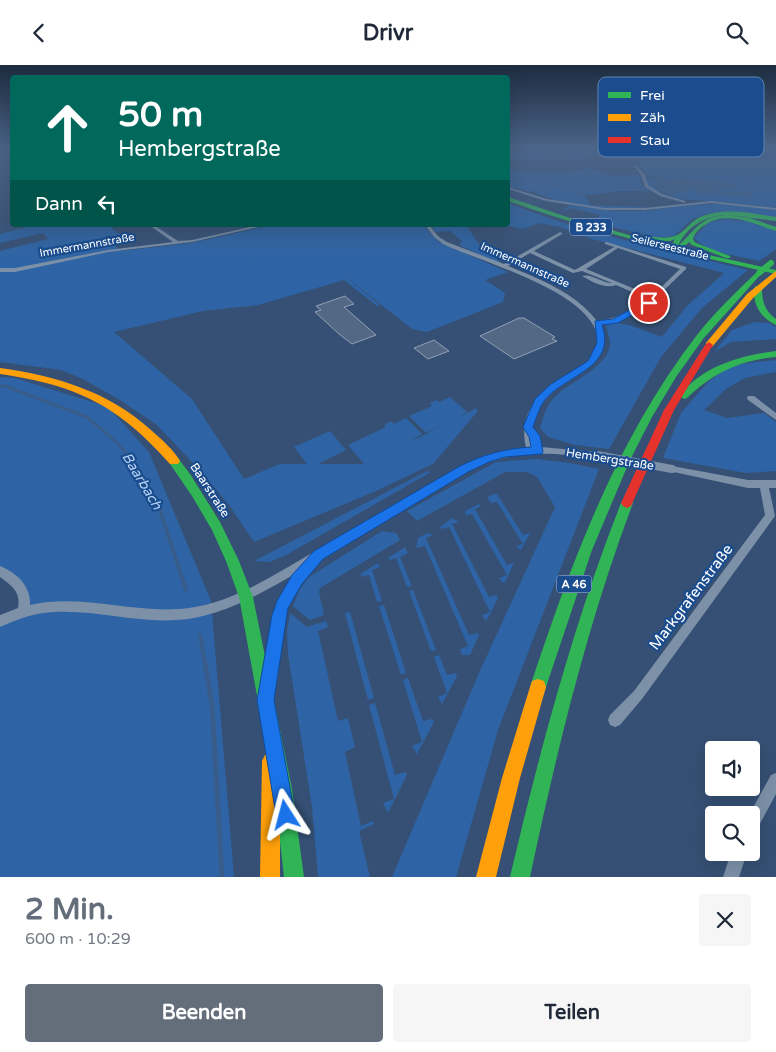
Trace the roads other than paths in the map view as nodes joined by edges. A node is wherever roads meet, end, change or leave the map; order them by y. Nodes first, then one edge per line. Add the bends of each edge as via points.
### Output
1 (646, 185) edge
2 (510, 188) edge
3 (510, 199) edge
4 (510, 199) edge
5 (691, 203) junction
6 (776, 209) edge
7 (776, 219) edge
8 (155, 227) edge
9 (255, 227) edge
10 (429, 227) edge
11 (776, 229) edge
12 (560, 233) dead end
13 (681, 242) junction
14 (178, 243) junction
15 (606, 243) dead end
16 (617, 247) junction
17 (530, 251) junction
18 (504, 267) junction
19 (582, 269) junction
20 (775, 269) edge
21 (0, 270) edge
22 (575, 272) junction
23 (618, 284) junction
24 (758, 288) junction
25 (654, 299) junction
26 (598, 323) junction
27 (776, 323) edge
28 (776, 354) edge
29 (0, 371) edge
30 (751, 398) dead end
31 (776, 417) edge
32 (528, 427) joint
33 (534, 451) junction
34 (644, 461) junction
35 (776, 484) edge
36 (764, 485) junction
37 (319, 555) junction
38 (0, 571) edge
39 (246, 596) junction
40 (23, 611) junction
41 (0, 621) edge
42 (266, 700) junction
43 (615, 720) dead end
44 (272, 730) junction
45 (776, 780) edge
46 (760, 809) edge
47 (736, 861) edge
48 (270, 877) edge
49 (294, 877) edge
50 (486, 877) edge
51 (520, 877) edge
52 (731, 877) edge

1 - 5 street via 661,195
2 - 5 street via 546,199 605,209 645,209
3 - 13 main road, Seilerseestraße / B 233 via 645,238
4 - 13 main road, Seilerseestraße / B 233 via 566,220
5 - 6 street via 720,202
7 - 13 main road via 708,216 695,221
8 - 14 street
9 - 14 street, Immermannstraße
10 - 18 street, Immermannstraße via 440,240
11 - 13 main road via 747,220 717,218 707,220
12 - 17 street
13 - 20 main road, Seilerseestraße / B 233
13 - 20 main road, Seilerseestraße / B 233
14 - 21 street, Immermannstraße via 108,251 15,270
15 - 16 street
16 - 19 street
16 - 25 street via 684,268
17 - 18 street
17 - 22 street
18 - 26 street, Immermannstraße via 568,296
19 - 22 street
19 - 23 street
20 - 24 main road, A 46
20 - 50 main road, A 46, bridge via 758,273 716,315 639,431 594,531 561,619 520,746
22 - 23 street via 605,285
23 - 25 street
24 - 27 main road via 758,307
24 - 34 main road, A 46 via 711,342 693,369
25 - 26 street via 615,321
26 - 32 street via 601,343 596,357 544,394
28 - 34 main road via 731,362 696,382
29 - 39 main road, Baarstraße via 66,383 102,399 160,445 203,500
30 - 31 street
32 - 33 street via 534,436
33 - 36 street, Hembergstraße, bridge via 597,455
33 - 37 street, Hembergstraße via 505,453 464,469
34 - 51 main road, A 46 via 581,630 545,762
35 - 36 street, Hembergstraße
36 - 43 street, Markgrafenstraße via 770,515 638,695
37 - 39 street, Hembergstraße
37 - 42 street, Hembergstraße via 297,579 282,606
38 - 40 street via 20,585 26,599
39 - 40 street, Hembergstraße via 214,608 164,615 80,605
39 - 42 main road, Baarstraße
40 - 41 street, Hembergstraße
42 - 44 main road, Baarstraße
44 - 48 main road, Baarstraße
44 - 49 main road, Baarstraße
45 - 46 street
47 - 52 street

